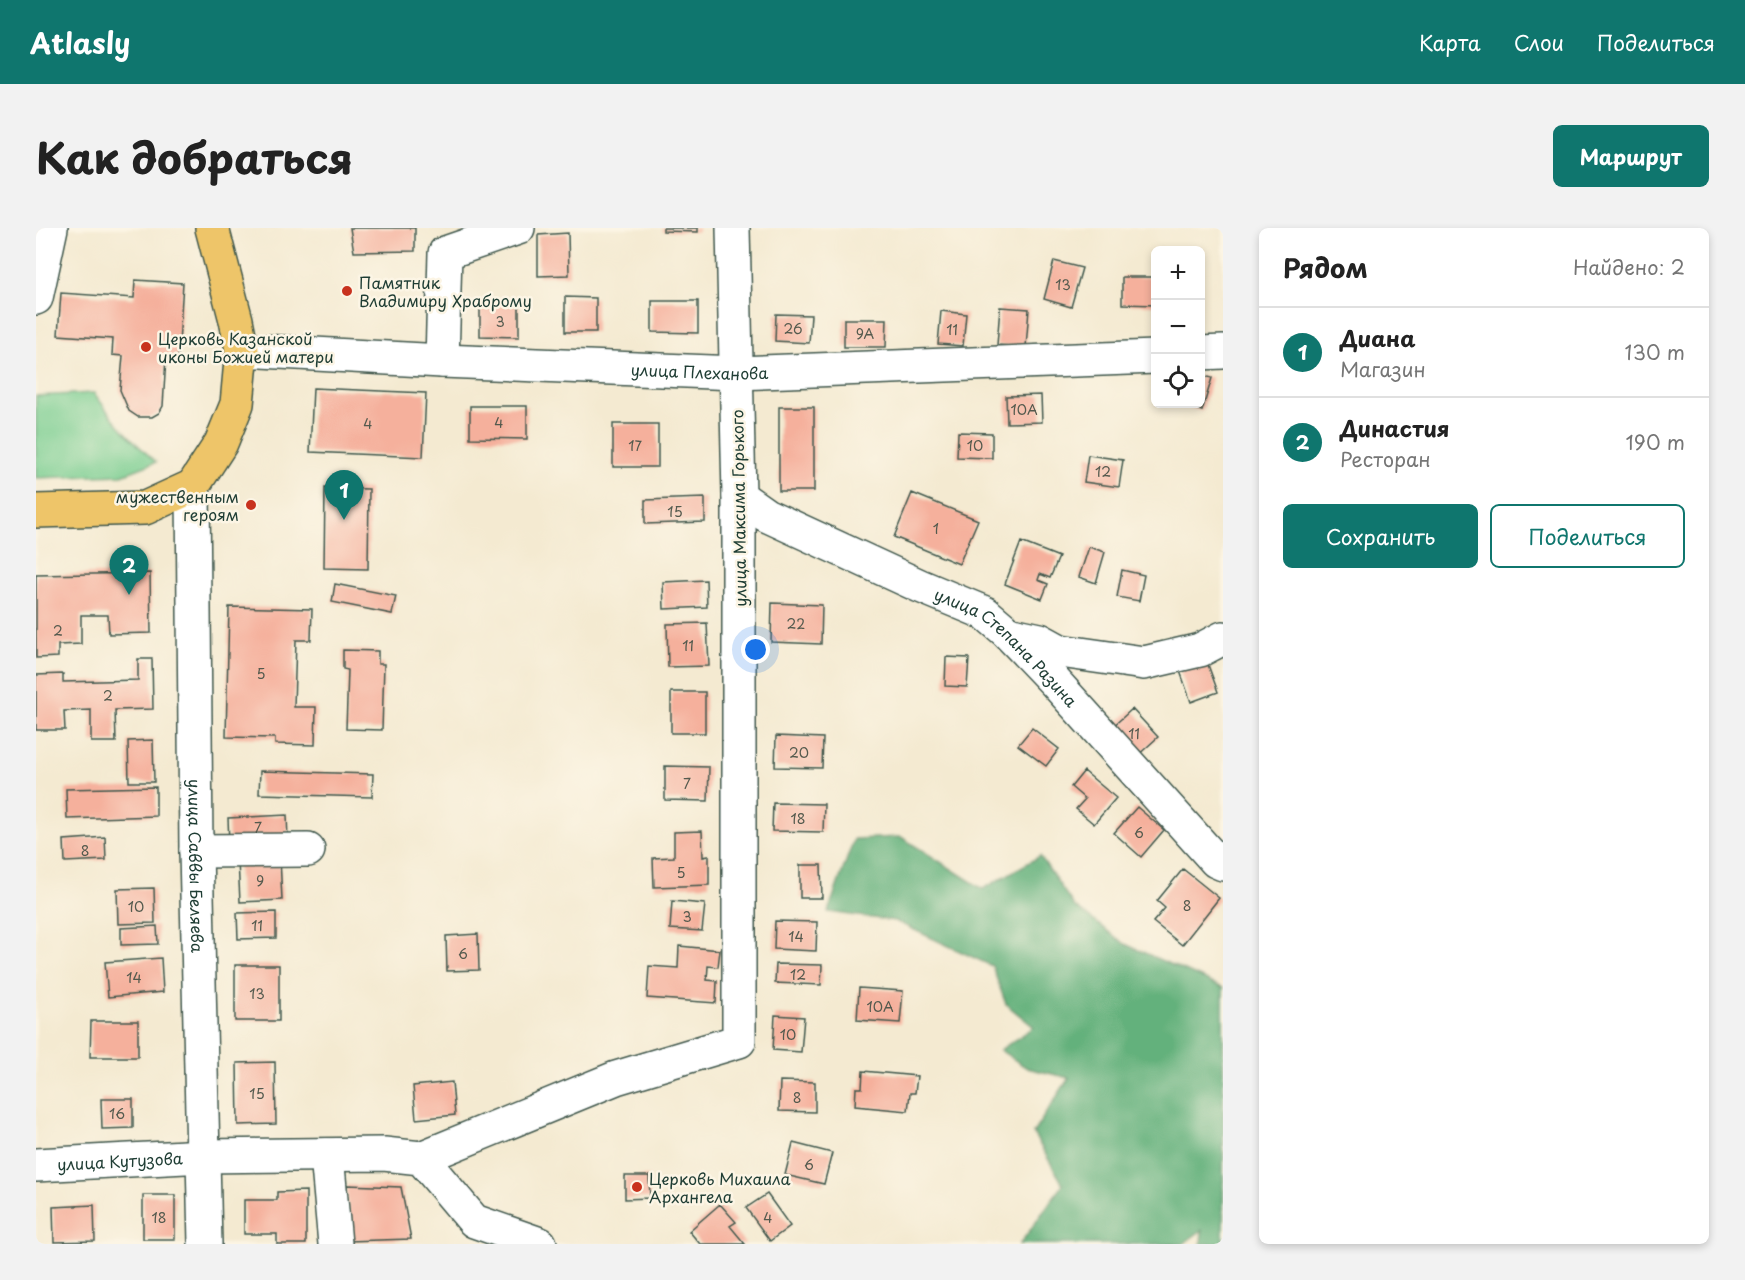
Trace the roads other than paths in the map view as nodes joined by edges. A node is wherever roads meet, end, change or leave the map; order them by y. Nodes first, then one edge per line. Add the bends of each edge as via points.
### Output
1 (51, 228) edge
2 (212, 228) edge
3 (518, 228) edge
4 (733, 228) edge
5 (36, 298) edge
6 (242, 350) junction
7 (1223, 352) edge
8 (1205, 353) edge
9 (1151, 357) edge
10 (442, 361) junction
11 (736, 373) junction
12 (193, 486) junction
13 (739, 496) junction
14 (36, 511) edge
15 (1007, 633) junction
16 (1223, 638) edge
17 (308, 850) dead end
18 (196, 851) junction
19 (1223, 864) edge
20 (327, 1155) junction
21 (204, 1156) junction
22 (421, 1158) junction
23 (36, 1165) edge
24 (205, 1244) edge
25 (335, 1244) edge
26 (540, 1244) edge

1 - 5 street
2 - 6 main road
3 - 10 street via 445,253
4 - 11 street, улица Максима Горького
6 - 10 street, улица Плеханова
6 - 12 main road via 237,404 221,443
7 - 8 street
9 - 11 street, улица Плеханова
10 - 11 street, улица Плеханова
11 - 13 street, улица Максима Горького
12 - 14 main road via 145,508
12 - 18 street, улица Саввы Беляева
13 - 15 street, улица Степана Разина via 766,515 985,613
13 - 22 street, улица Максима Горького via 739,1041 616,1078
15 - 16 street via 1040,640 1060,651 1144,663 1200,650
15 - 19 street, улица Степана Разина via 1216,861
17 - 18 street
18 - 21 street, улица Саввы Беляева
20 - 21 street, улица Кутузова
20 - 22 street, улица Кутузова
20 - 25 street
21 - 23 street, улица Кутузова
21 - 24 street, улица Саввы Беляева
22 - 26 street via 474,1221

